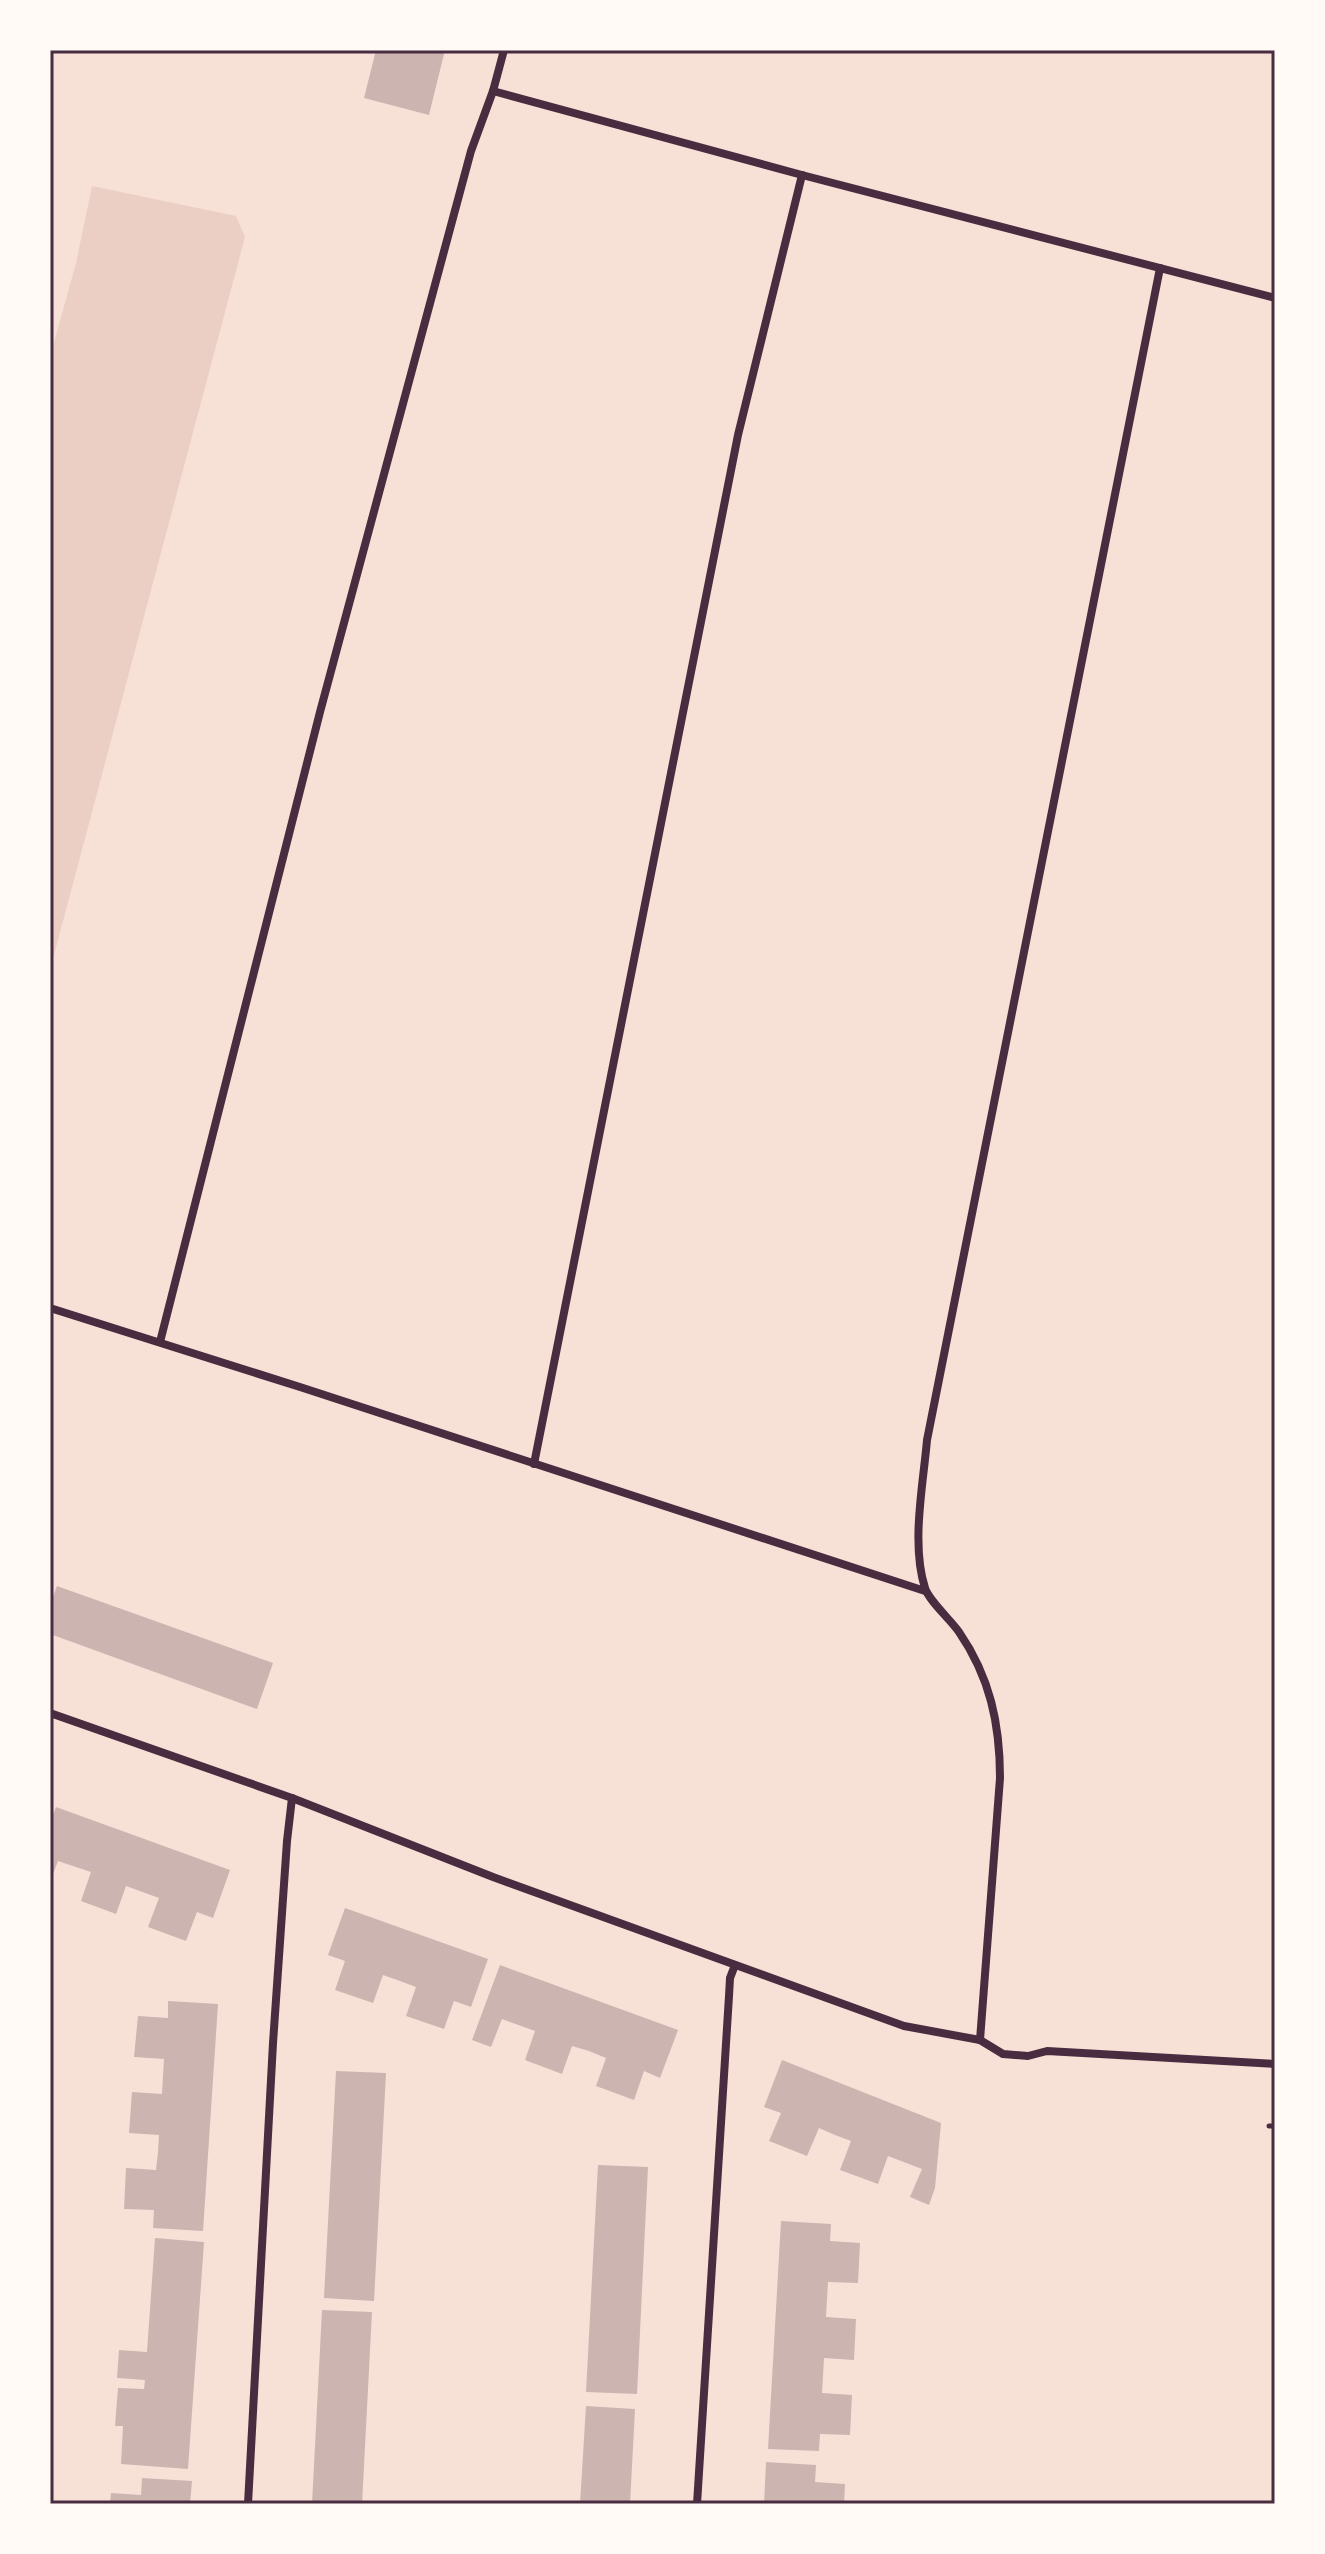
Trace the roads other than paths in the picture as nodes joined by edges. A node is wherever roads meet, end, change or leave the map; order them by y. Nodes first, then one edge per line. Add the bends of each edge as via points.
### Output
1 (504, 50) edge
2 (493, 91) junction
3 (802, 175) junction
4 (1160, 268) junction
5 (1275, 298) edge
6 (50, 1308) edge
7 (160, 1342) junction
8 (534, 1464) junction
9 (925, 1591) junction
10 (50, 1713) edge
11 (292, 1798) junction
12 (735, 1965) junction
13 (980, 2040) junction
14 (1275, 2064) edge
15 (248, 2504) edge
16 (697, 2504) edge

1 - 2 street
2 - 3 street
2 - 7 street via 471,151 324,697
3 - 4 street
3 - 8 street via 738,435
4 - 5 street
4 - 9 street via 927,1440 918,1535
6 - 7 street
7 - 8 street
8 - 9 street
9 - 13 street via 976,1656 1000,1742
10 - 11 street
11 - 12 street
11 - 15 street
12 - 13 street via 904,2026
12 - 16 street via 730,1978
13 - 14 street via 1003,2054 1047,2051

